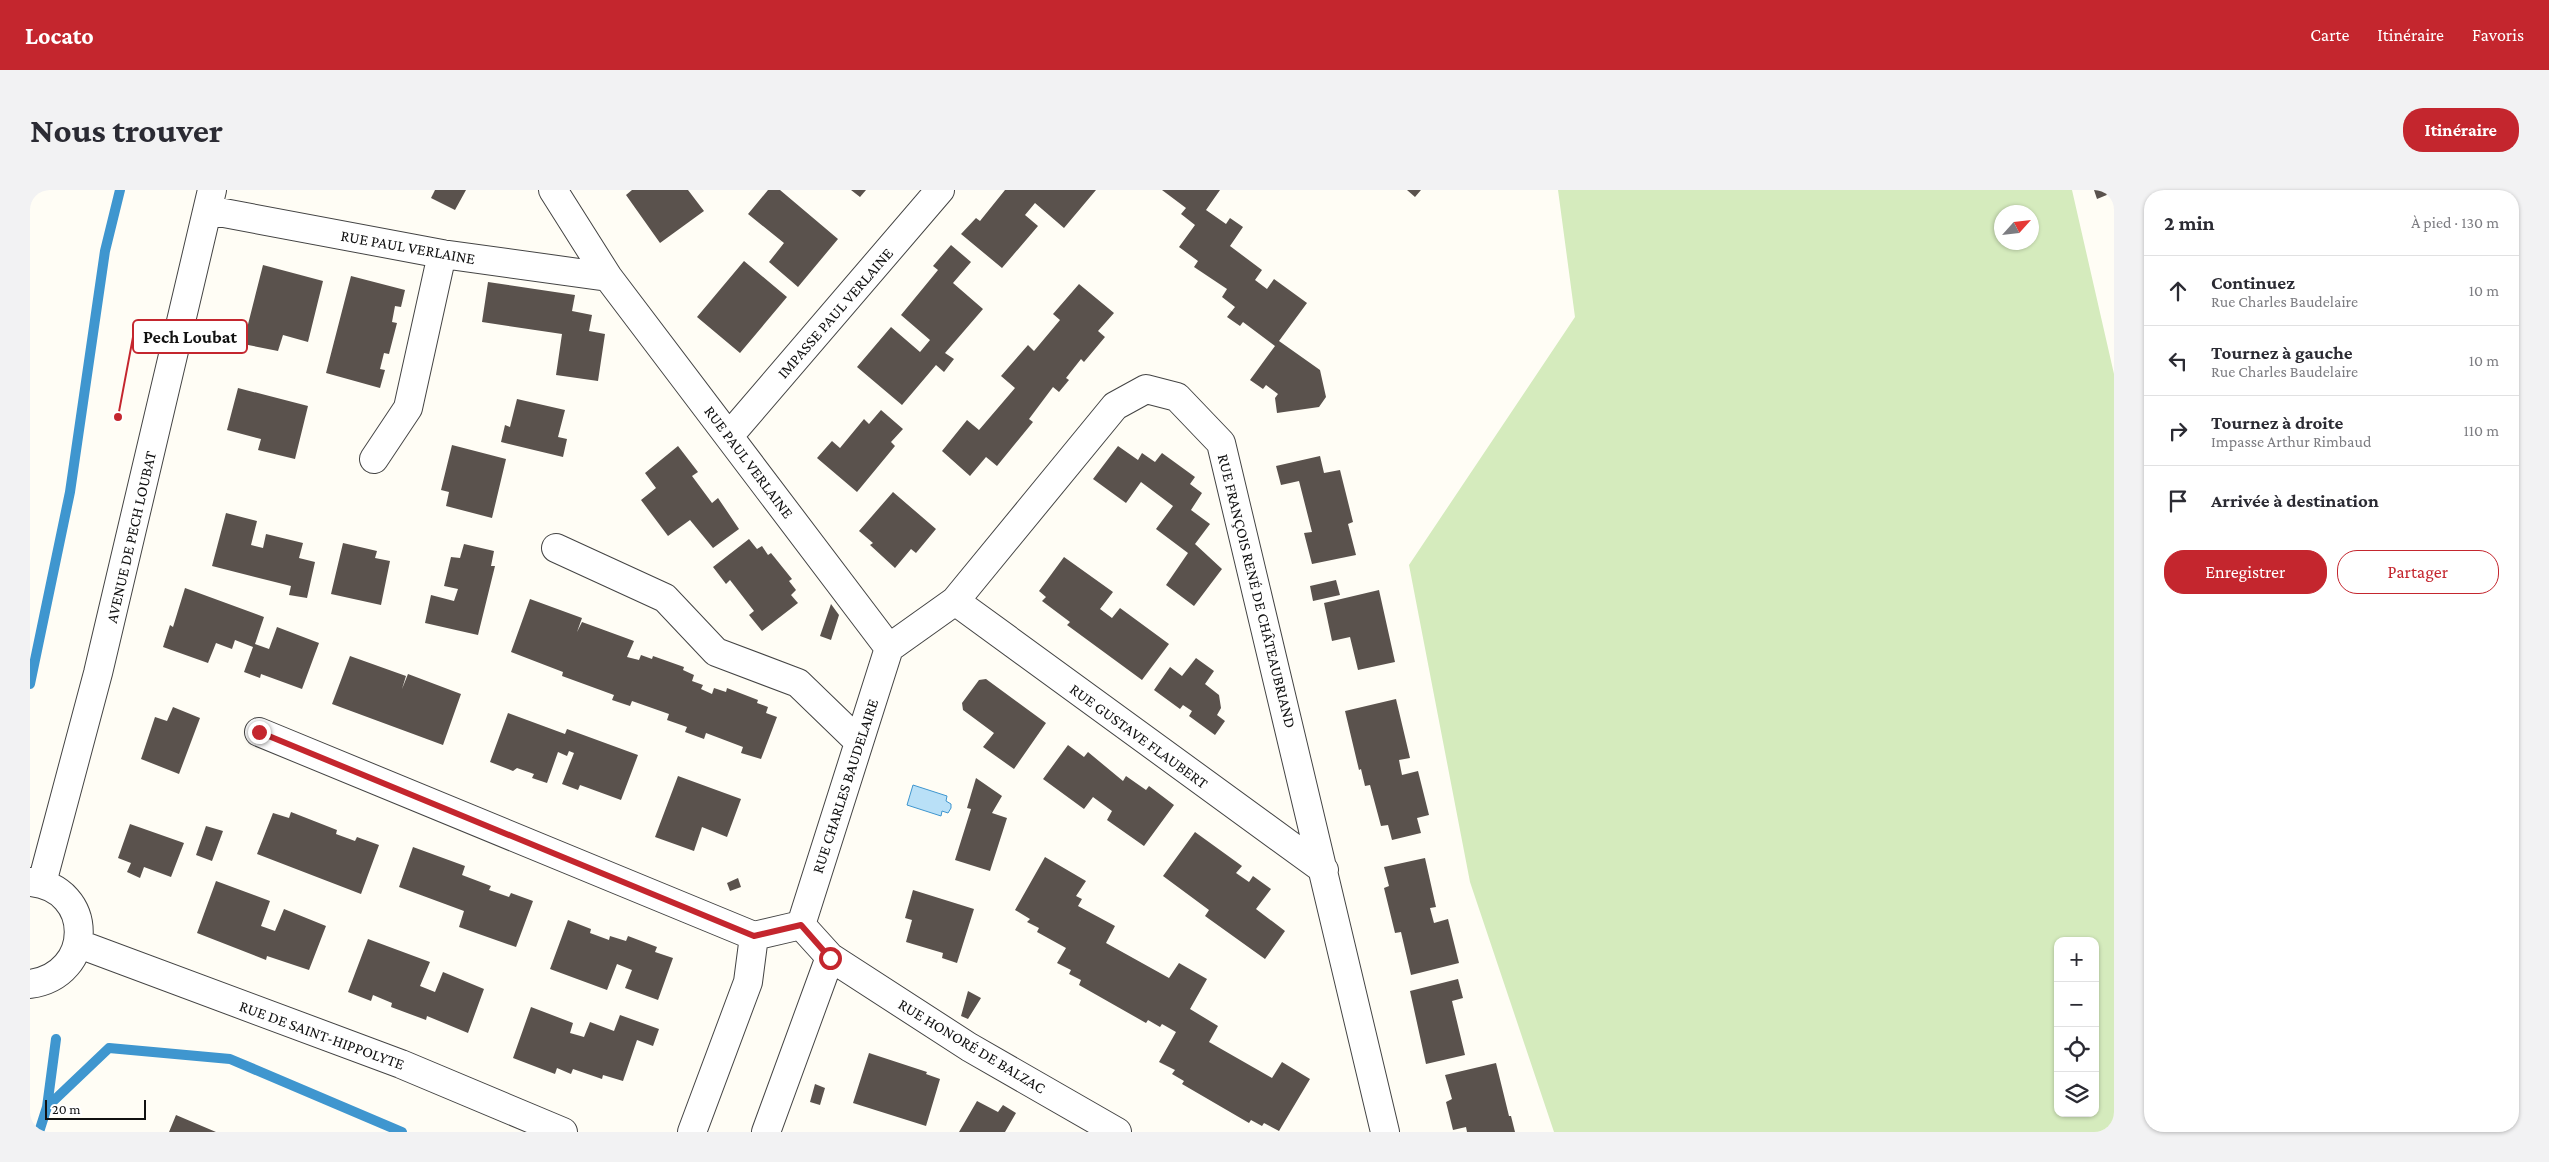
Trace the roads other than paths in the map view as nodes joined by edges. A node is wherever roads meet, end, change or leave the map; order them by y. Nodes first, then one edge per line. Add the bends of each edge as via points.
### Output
1 (553, 190) edge
2 (940, 190) edge
3 (210, 200) edge
4 (442, 254) junction
5 (608, 276) junction
6 (730, 436) junction
7 (374, 459) dead end
8 (556, 548) dead end
9 (955, 601) junction
10 (889, 648) junction
11 (259, 732) dead end
12 (859, 742) junction
13 (1324, 870) junction
14 (36, 882) edge
15 (801, 925) junction
16 (754, 936) junction
17 (78, 944) junction
18 (830, 958) junction
19 (30, 984) edge
20 (563, 1132) edge
21 (692, 1132) edge
22 (766, 1132) edge
23 (1117, 1132) edge
24 (1385, 1132) edge

1 - 5 street, RUE PAUL VERLAINE
2 - 6 street, IMPASSE PAUL VERLAINE
3 - 4 street, RUE PAUL VERLAINE
3 - 14 street, AVENUE DE PECH LOUBAT via 98,674
4 - 5 street, RUE PAUL VERLAINE
4 - 7 street via 408,408
5 - 6 street, RUE PAUL VERLAINE
6 - 10 street, RUE PAUL VERLAINE
8 - 12 street via 665,598 716,652 798,683
9 - 10 street, RUE FRANÇOIS RENÉ DE CHÂTEAUBRIAND
9 - 13 street, RUE GUSTAVE FLAUBERT
9 - 13 street, RUE FRANÇOIS RENÉ DE CHÂTEAUBRIAND via 1115,406 1146,389 1177,397 1221,443
10 - 12 street, RUE CHARLES BAUDELAIRE
11 - 16 street
12 - 15 street, RUE CHARLES BAUDELAIRE
13 - 24 street, RUE FRANÇOIS RENÉ DE CHÂTEAUBRIAND
14 - 17 street via 56,890 68,900 76,914
15 - 16 street
15 - 18 street
16 - 21 street via 748,982
17 - 19 street via 72,960 60,974 44,982
17 - 20 street, RUE DE SAINT-HIPPOLYTE via 401,1064
18 - 22 street
18 - 23 street, RUE HONORÉ DE BALZAC via 969,1047

